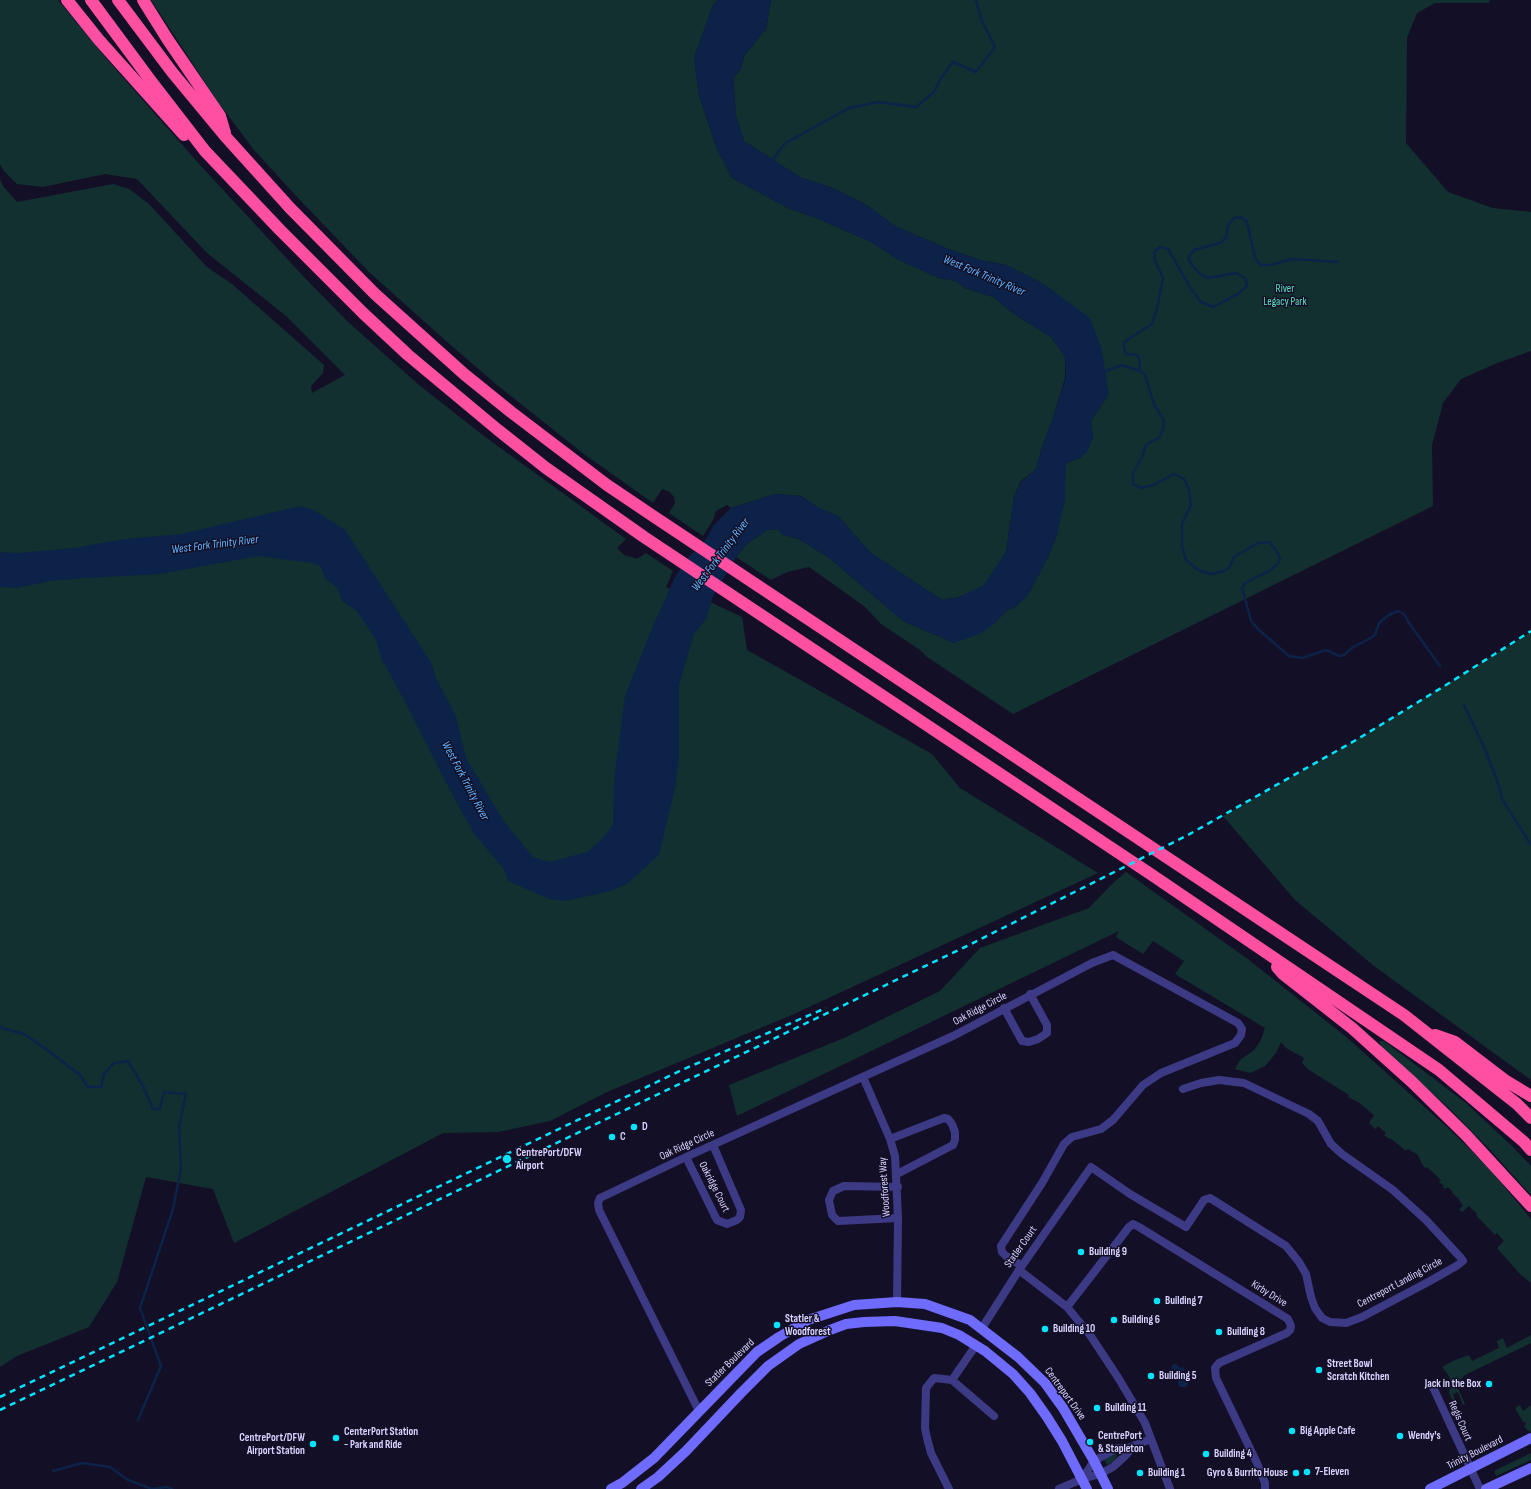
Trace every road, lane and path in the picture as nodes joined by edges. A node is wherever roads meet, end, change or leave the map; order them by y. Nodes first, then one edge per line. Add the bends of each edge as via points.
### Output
1 (67, 0) edge
2 (91, 0) edge
3 (118, 0) edge
4 (143, 0) edge
5 (226, 136) junction
6 (205, 151) junction
7 (1264, 951) junction
8 (1030, 994) junction
9 (1004, 1008) junction
10 (1428, 1033) junction
11 (863, 1077) junction
12 (1184, 1089) dead end
13 (1531, 1096) edge
14 (1531, 1118) edge
15 (890, 1140) junction
16 (713, 1145) junction
17 (1531, 1150) edge
18 (686, 1157) junction
19 (1091, 1167) joint
20 (897, 1174) junction
21 (898, 1187) junction
22 (1531, 1206) edge
23 (898, 1218) junction
24 (1021, 1268) junction
25 (897, 1302) junction
26 (1067, 1307) junction
27 (982, 1328) junction
28 (976, 1345) junction
29 (757, 1352) junction
30 (768, 1366) junction
31 (952, 1380) junction
32 (1432, 1385) dead end
33 (699, 1412) junction
34 (994, 1416) dead end
35 (1531, 1438) edge
36 (1151, 1439) junction
37 (1128, 1448) junction
38 (1094, 1461) junction
39 (1531, 1468) edge
40 (1470, 1469) junction
41 (1100, 1474) junction
42 (1082, 1479) junction
43 (623, 1486) edge
44 (611, 1489) edge
45 (641, 1489) edge
46 (949, 1489) edge
47 (1059, 1489) edge
48 (1087, 1489) edge
49 (1108, 1489) edge
50 (1170, 1489) edge
51 (1265, 1489) edge
52 (1430, 1489) edge
53 (1480, 1489) edge
54 (1486, 1489) edge

1 - 6 highway via 99,40 191,143
2 - 6 highway
3 - 5 highway via 172,72
4 - 5 highway via 220,116
5 - 10 highway via 332,252 464,374 553,445 607,485 789,608
6 - 7 highway via 321,272 408,355 534,459 644,538
7 - 17 highway via 1439,1070
7 - 22 highway via 1283,974 1352,1028 1444,1112
8 - 9 street, Oak Ridge Circle
8 - 9 street via 1046,1025 1047,1033 1038,1039 1022,1041
8 - 24 street, Oak Ridge Circle via 1092,962 1113,955 1238,1023 1242,1029 1235,1043 1161,1072 1143,1085 1113,1120 1101,1129 1072,1137 1064,1144 1001,1246 1006,1256
9 - 11 street, Oak Ridge Circle via 953,1036
10 - 13 highway via 1455,1042
10 - 14 highway
11 - 15 street, Woodforest Way
11 - 16 street, Oak Ridge Circle
12 - 19 street, Centreport Landing Circle via 1219,1080 1239,1082 1309,1114 1318,1121 1331,1144 1393,1190 1426,1220 1463,1261 1362,1316 1346,1323 1330,1322 1322,1318 1315,1308 1300,1262 1280,1242 1210,1198 1204,1200 1186,1227 1130,1194
15 - 20 street, Woodforest Way
15 - 20 street via 944,1118 952,1124 955,1132 953,1145
16 - 18 street, Oak Ridge Circle
16 - 18 street, Oakridge Court via 741,1210 737,1220 727,1224 717,1220
18 - 33 street, Oak Ridge Circle via 600,1198 598,1203 599,1210
19 - 24 street, Statler Court
20 - 21 street, Woodforest Way
21 - 23 street, Woodforest Way
21 - 23 street via 844,1186 833,1191 829,1200 832,1215 838,1221
23 - 25 street, Woodforest Way
24 - 26 street
24 - 27 street, Statler Court
25 - 27 street, Statler Boulevard via 925,1304 970,1320
25 - 29 street, Statler Boulevard via 854,1305 822,1314
26 - 36 street via 1090,1335 1119,1379 1145,1423
26 - 51 street, Kirby Drive via 1133,1224 1288,1318 1291,1326 1288,1333 1219,1363 1215,1368 1216,1378 1256,1462
27 - 28 street, Statler Court
27 - 38 street, Centreport Drive via 1022,1360 1045,1383
28 - 30 street via 942,1328 895,1321 864,1322 846,1324 799,1344
28 - 31 street
28 - 42 street via 1013,1374 1030,1393 1062,1441
29 - 30 street
29 - 33 street, Statler Boulevard
30 - 45 street via 686,1451
31 - 34 street
31 - 46 street via 934,1378 926,1388 927,1438 931,1453
32 - 40 street, Regis Court
33 - 43 street, Statler Boulevard
35 - 40 street, Trinity Boulevard
36 - 37 street
36 - 50 street
37 - 38 street via 1117,1448
37 - 41 street via 1128,1453 1124,1457
38 - 41 street, Centreport Drive
38 - 42 street
39 - 54 street
40 - 52 street, Trinity Boulevard
40 - 53 street, Regis Court
41 - 42 street
41 - 49 street, Centreport Drive
42 - 47 street
42 - 48 street
43 - 44 street, Statler Boulevard

